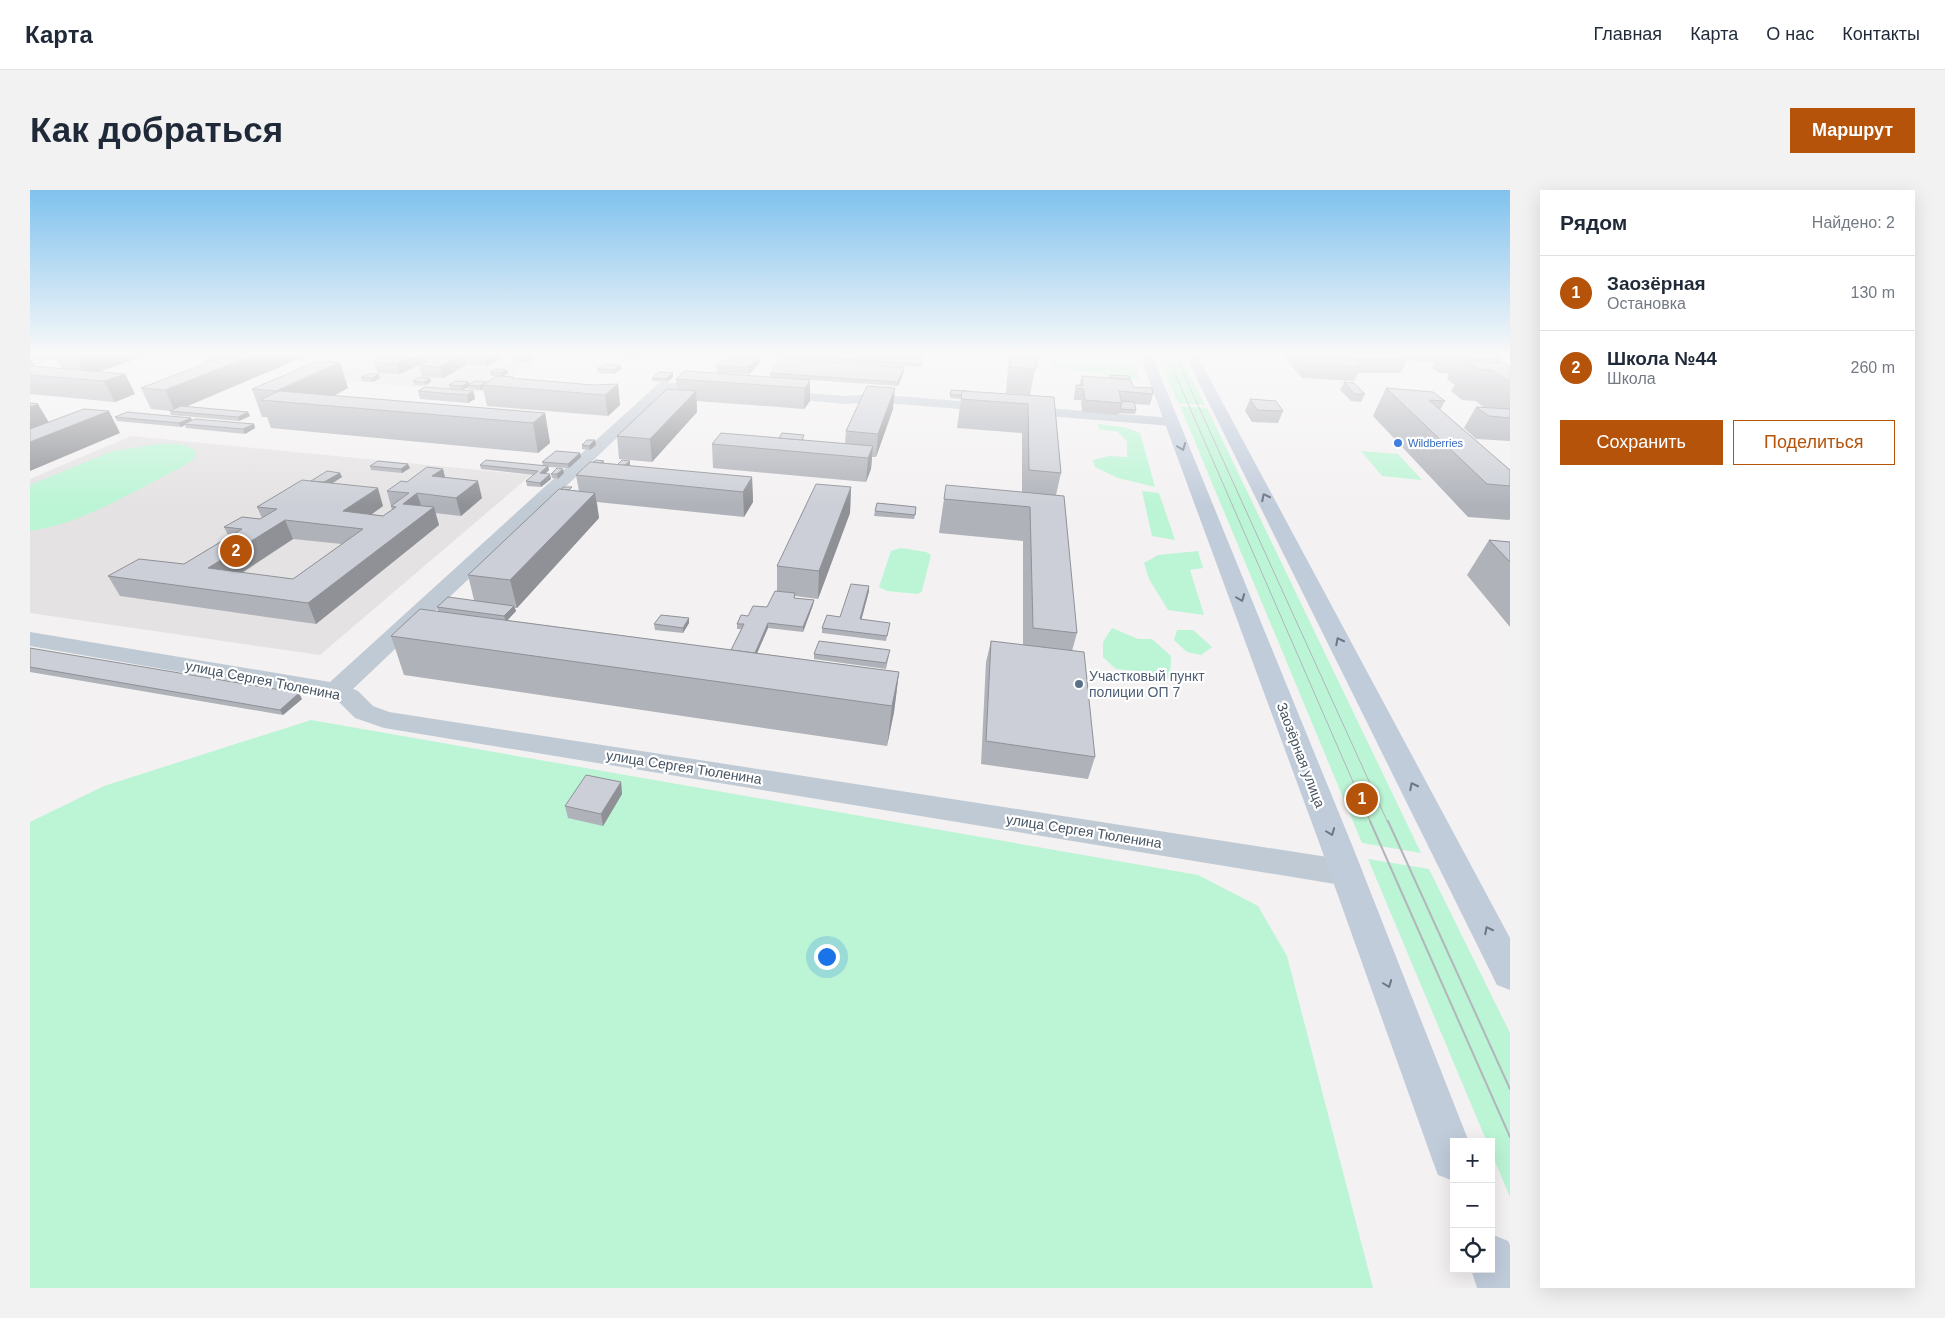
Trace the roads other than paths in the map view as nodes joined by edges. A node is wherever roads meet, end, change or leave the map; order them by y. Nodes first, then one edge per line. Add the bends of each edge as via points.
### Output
1 (644, 404) edge
2 (951, 404) edge
3 (1167, 404) edge
4 (1211, 404) edge
5 (1172, 422) junction
6 (30, 639) edge
7 (336, 691) junction
8 (1346, 873) junction
9 (1510, 974) edge
10 (1450, 1148) edge
11 (1495, 1269) edge
12 (1502, 1288) edge

1 - 7 street
2 - 5 street
3 - 5 main road, Заозёрная улица
9 -> 4 main road
5 -> 8 main road, Заозёрная улица
6 - 7 street, улица Сергея Тюленина
7 - 8 street, улица Сергея Тюленина via 349,697 364,712 384,720
8 -> 10 main road, Заозёрная улица
11 - 12 main road

